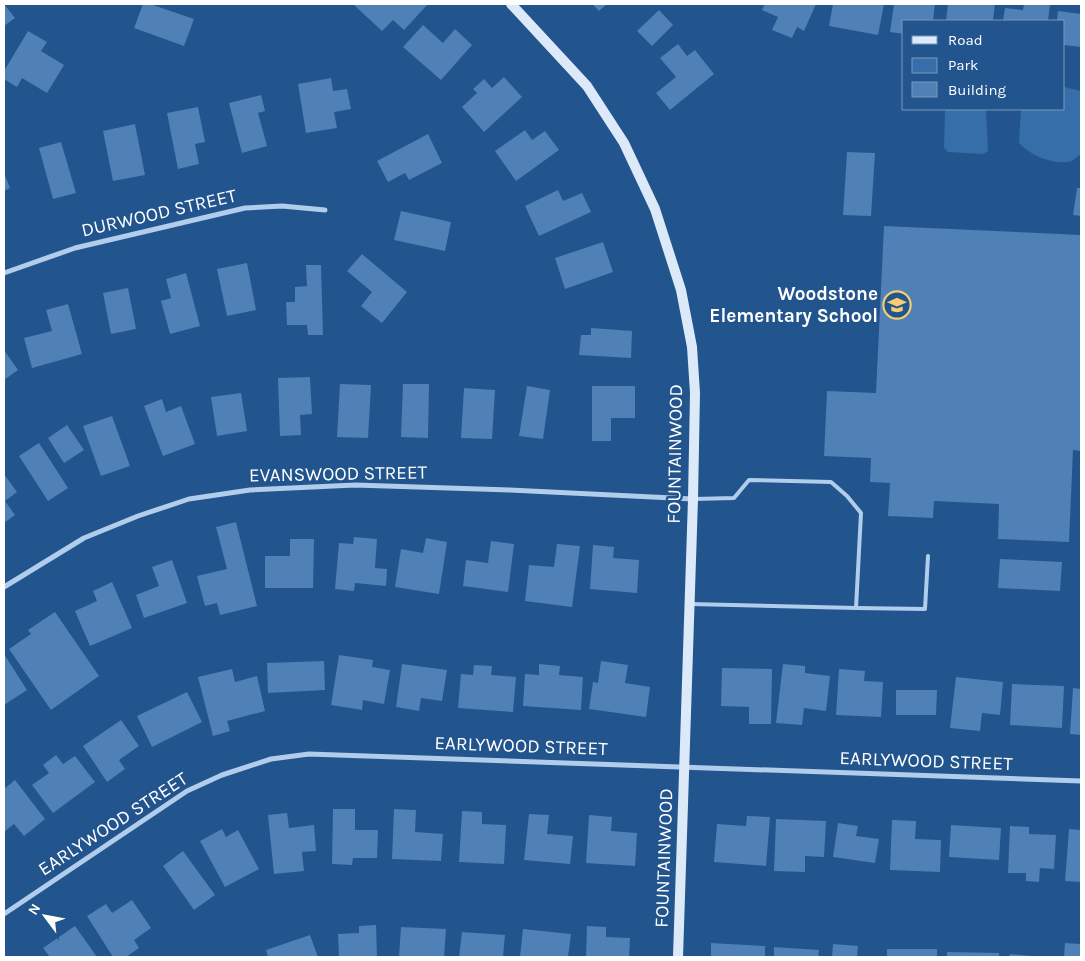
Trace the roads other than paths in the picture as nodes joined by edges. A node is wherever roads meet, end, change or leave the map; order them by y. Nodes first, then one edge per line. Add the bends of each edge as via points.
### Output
1 (511, 4) edge
2 (325, 210) dead end
3 (4, 272) edge
4 (693, 499) junction
5 (928, 556) dead end
6 (4, 587) edge
7 (690, 604) junction
8 (856, 608) junction
9 (684, 767) junction
10 (1081, 781) edge
11 (4, 914) edge
12 (678, 957) edge

1 - 4 street, FOUNTAINWOOD via 586,86 624,143 655,209 681,290 692,347 695,393
2 - 3 street, DURWOOD STREET via 282,206 245,208 75,248
4 - 6 street, EVANSWOOD STREET via 355,485 250,490 188,499 138,516 84,538
4 - 7 street, FOUNTAINWOOD
4 - 8 lane via 734,498 749,480 831,482 861,512
5 - 8 lane via 925,609
7 - 8 lane
7 - 9 street, FOUNTAINWOOD
9 - 10 street, EARLYWOOD STREET
9 - 11 street, EARLYWOOD STREET via 349,754 309,754 271,759 187,791
9 - 12 street, FOUNTAINWOOD

